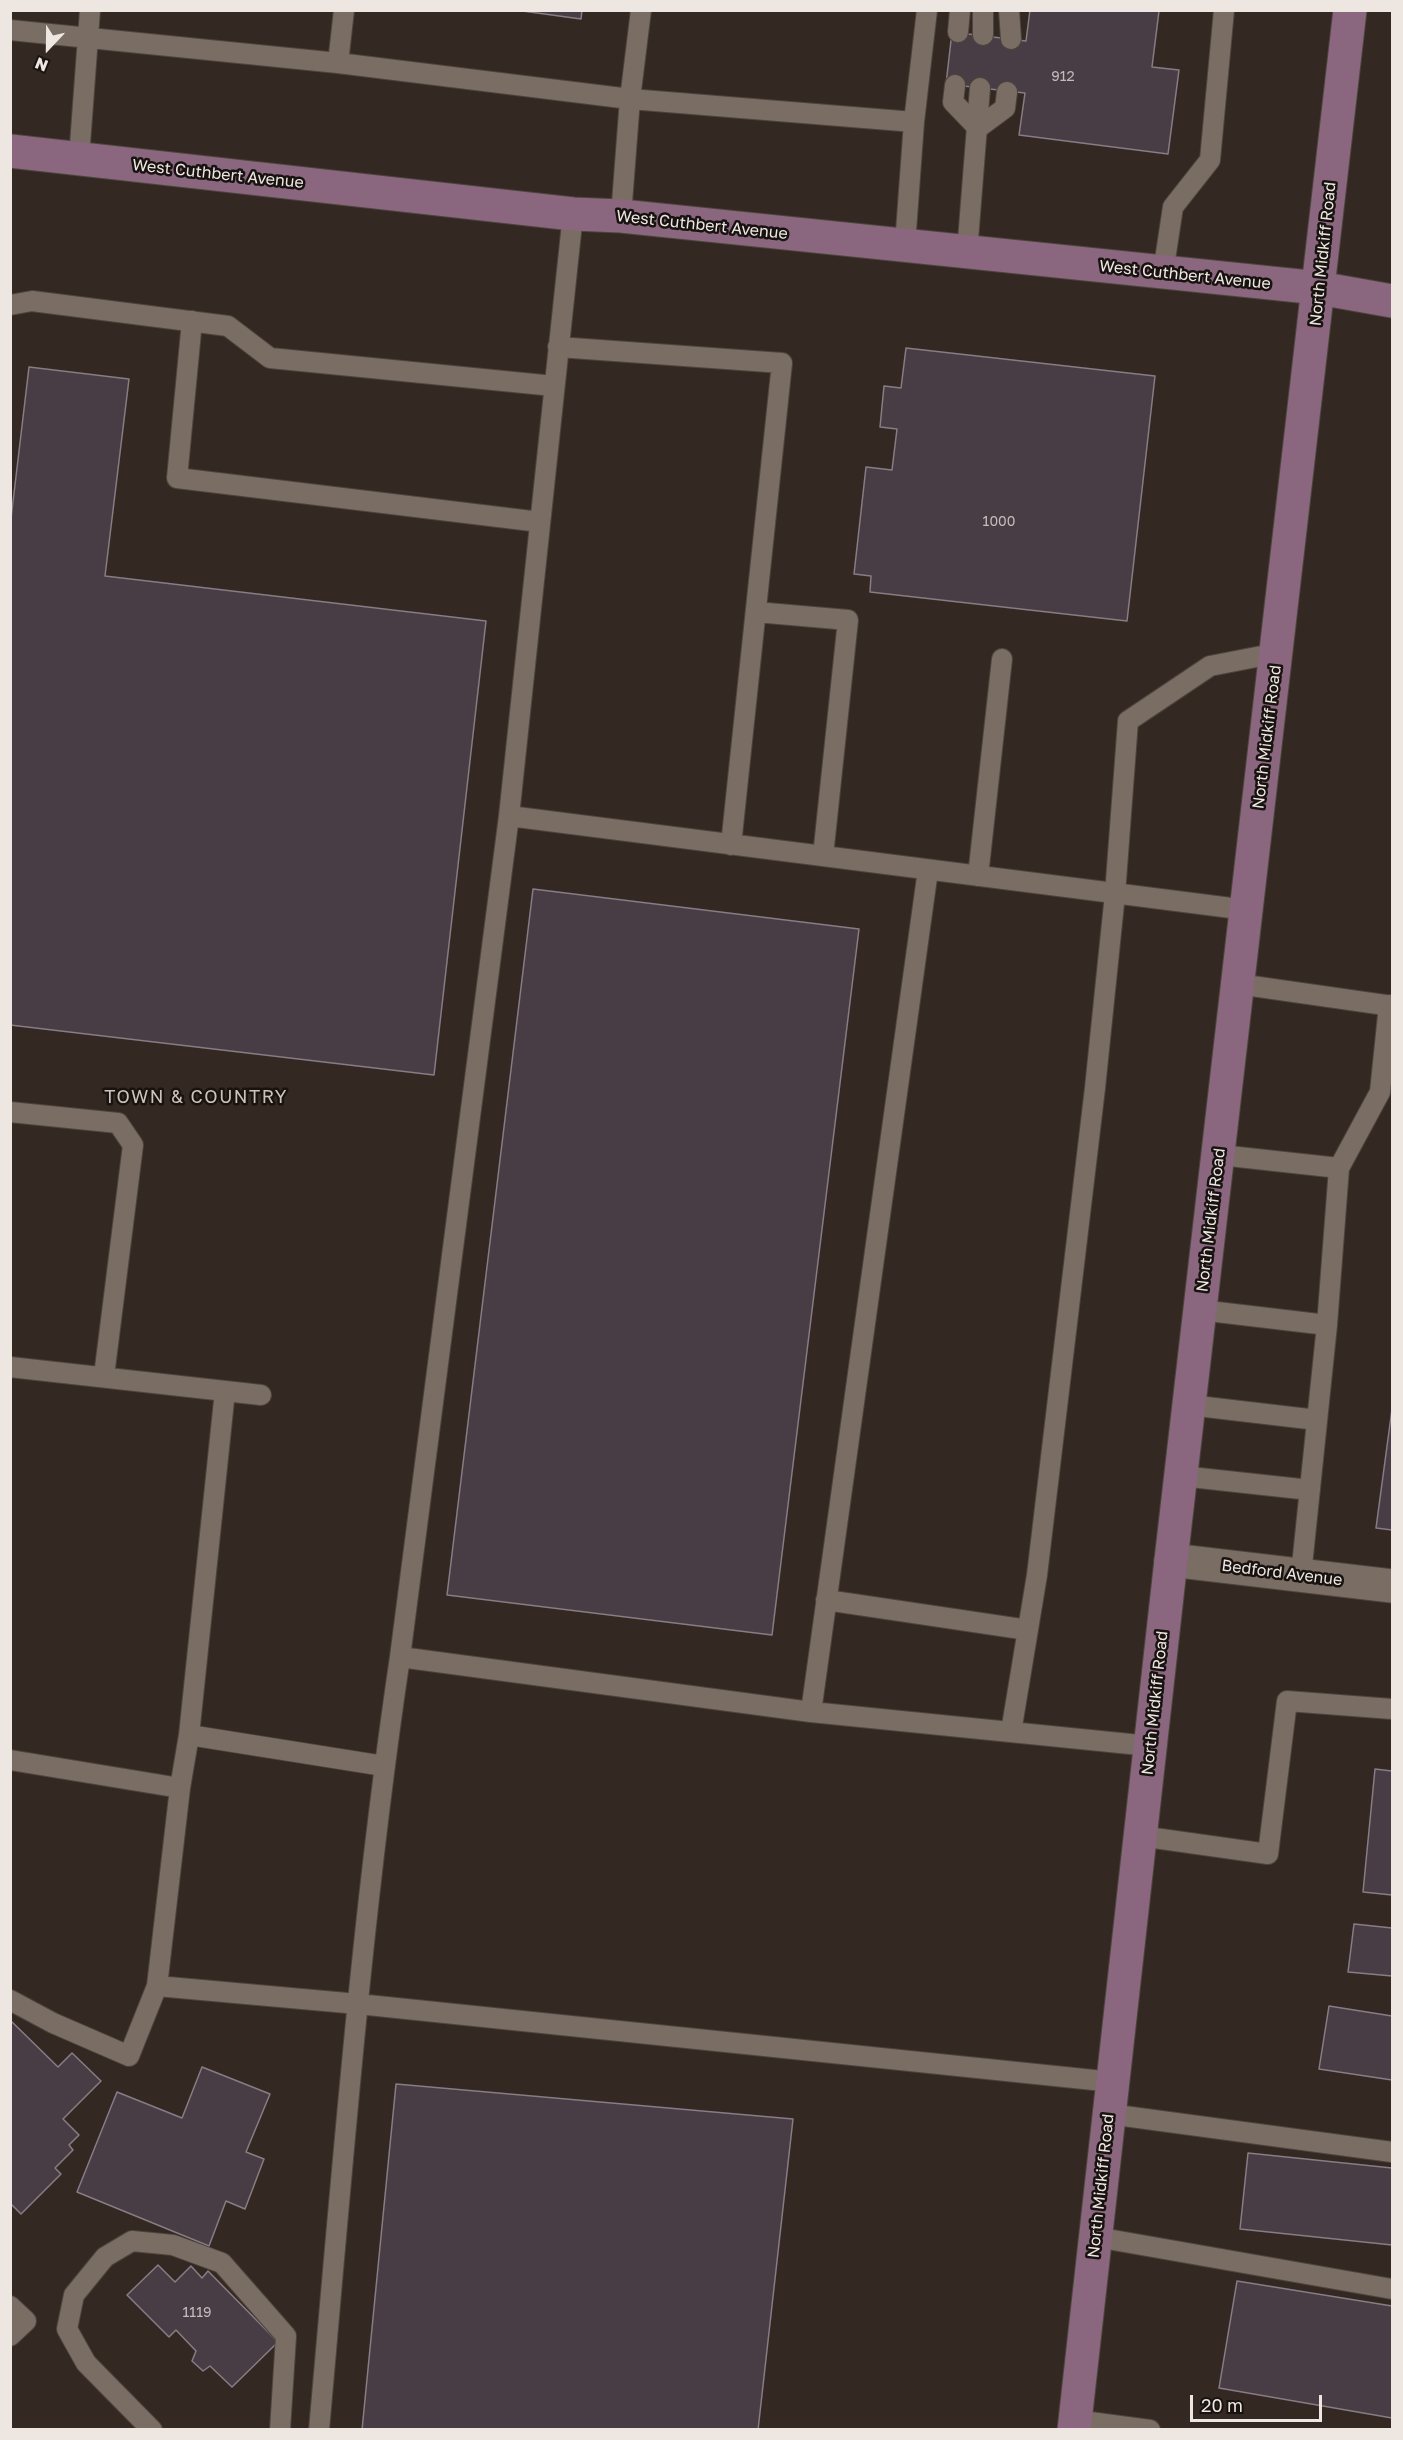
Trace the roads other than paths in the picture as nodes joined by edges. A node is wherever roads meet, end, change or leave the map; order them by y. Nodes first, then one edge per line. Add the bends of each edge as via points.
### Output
1 (90, 10) edge
2 (344, 10) edge
3 (641, 10) edge
4 (927, 10) edge
5 (960, 10) edge
6 (983, 10) edge
7 (1009, 10) edge
8 (1224, 10) edge
9 (1350, 10) edge
10 (10, 30) edge
11 (958, 32) dead end
12 (983, 35) dead end
13 (87, 38) junction
14 (1011, 39) dead end
15 (338, 63) junction
16 (955, 85) dead end
17 (980, 88) dead end
18 (1007, 92) dead end
19 (630, 99) junction
20 (914, 122) junction
21 (978, 128) junction
22 (10, 151) edge
23 (79, 158) junction
24 (573, 214) junction
25 (621, 216) junction
26 (905, 245) junction
27 (967, 253) junction
28 (1164, 273) junction
29 (1319, 288) junction
30 (1392, 301) edge
31 (10, 305) edge
32 (192, 321) junction
33 (558, 347) junction
34 (554, 386) junction
35 (540, 522) junction
36 (756, 612) junction
37 (1277, 653) junction
38 (1002, 659) dead end
39 (509, 816) junction
40 (731, 845) junction
41 (823, 856) junction
42 (928, 870) junction
43 (978, 876) junction
44 (1115, 894) junction
45 (1247, 910) junction
46 (1238, 984) junction
47 (1391, 1005) edge
48 (10, 1112) edge
49 (1220, 1155) junction
50 (1339, 1168) junction
51 (1200, 1310) junction
52 (1327, 1325) junction
53 (10, 1367) edge
54 (104, 1376) junction
55 (225, 1391) junction
56 (261, 1395) dead end
57 (1189, 1405) junction
58 (1317, 1420) junction
59 (1181, 1476) junction
60 (1310, 1490) junction
61 (1171, 1560) junction
62 (1301, 1575) junction
63 (1392, 1586) edge
64 (826, 1600) junction
65 (1028, 1630) junction
66 (400, 1657) junction
67 (1392, 1709) edge
68 (811, 1712) junction
69 (1011, 1732) junction
70 (189, 1735) junction
71 (1150, 1746) junction
72 (10, 1760) edge
73 (384, 1766) junction
74 (180, 1788) junction
75 (1140, 1836) junction
76 (157, 1986) junction
77 (10, 2000) edge
78 (358, 2004) junction
79 (1113, 2082) junction
80 (1109, 2114) junction
81 (1392, 2152) edge
82 (1096, 2237) junction
83 (1392, 2289) edge
84 (10, 2306) edge
85 (10, 2336) edge
86 (1074, 2425) edge
87 (152, 2430) edge
88 (280, 2430) edge
89 (319, 2430) edge
90 (1150, 2430) edge

1 - 13 lane
2 - 15 lane
3 - 19 lane
4 - 20 lane
5 - 11 lane
6 - 12 lane
7 - 14 lane
8 - 28 lane via 1210,160 1173,207
9 - 29 main road, North Midkiff Road
10 - 13 lane
13 - 15 lane
13 - 23 lane
15 - 19 lane
16 - 21 lane via 953,102
17 - 21 lane
18 - 21 lane via 1005,108
19 - 20 lane
19 - 25 lane
20 - 26 lane
21 - 27 lane
22 - 23 main road, West Cuthbert Avenue
23 - 24 main road, West Cuthbert Avenue
24 - 25 main road, West Cuthbert Avenue
24 - 33 lane
25 - 26 main road, West Cuthbert Avenue
26 - 27 main road, West Cuthbert Avenue
27 - 28 main road, West Cuthbert Avenue
28 - 29 main road, West Cuthbert Avenue
29 - 30 main road, West Cuthbert Avenue
29 - 37 main road, North Midkiff Road
31 - 32 lane via 32,301
32 - 34 lane via 228,326 270,358
32 - 35 lane via 177,478
33 - 34 lane
33 - 36 lane via 782,363
34 - 35 lane
35 - 39 lane
36 - 40 lane
36 - 41 lane via 848,620
37 - 44 lane via 1210,666 1128,721
37 - 45 main road, North Midkiff Road
38 - 43 lane
39 - 40 lane
39 - 66 lane
40 - 41 lane
41 - 42 lane
42 - 43 lane
42 - 64 lane
43 - 44 lane
44 - 45 lane
44 - 65 lane via 1093,1110
45 - 46 main road, North Midkiff Road
46 - 47 lane
46 - 49 main road, North Midkiff Road
47 - 50 lane via 1380,1092
48 - 54 lane via 118,1123 133,1145
49 - 50 lane
49 - 51 main road, North Midkiff Road
50 - 52 lane
51 - 52 lane
51 - 57 main road, North Midkiff Road
52 - 58 lane
53 - 54 lane
54 - 55 lane
55 - 56 lane
55 - 70 lane
57 - 58 lane
57 - 59 main road, North Midkiff Road
58 - 60 lane
59 - 60 lane
59 - 61 main road, North Midkiff Road
60 - 62 lane
61 - 62 street, Bedford Avenue
61 - 71 main road, North Midkiff Road
62 - 63 street, Bedford Avenue
64 - 65 lane
64 - 68 lane
65 - 69 lane
66 - 68 lane
66 - 73 lane
67 - 75 lane via 1287,1701 1268,1854
68 - 69 lane
69 - 71 lane
70 - 73 lane
70 - 74 lane
71 - 75 main road, North Midkiff Road
72 - 74 lane
73 - 78 lane
74 - 76 lane
75 - 79 main road, North Midkiff Road
76 - 77 lane via 129,2056
76 - 78 lane
78 - 79 lane
78 - 89 lane
79 - 80 main road, North Midkiff Road
80 - 81 lane
80 - 82 main road, North Midkiff Road
82 - 83 lane
82 - 86 main road, North Midkiff Road
84 - 85 lane via 26,2321
86 - 90 lane
87 - 88 lane via 86,2363 67,2329 74,2295 105,2257 132,2241 173,2245 222,2263 286,2336

